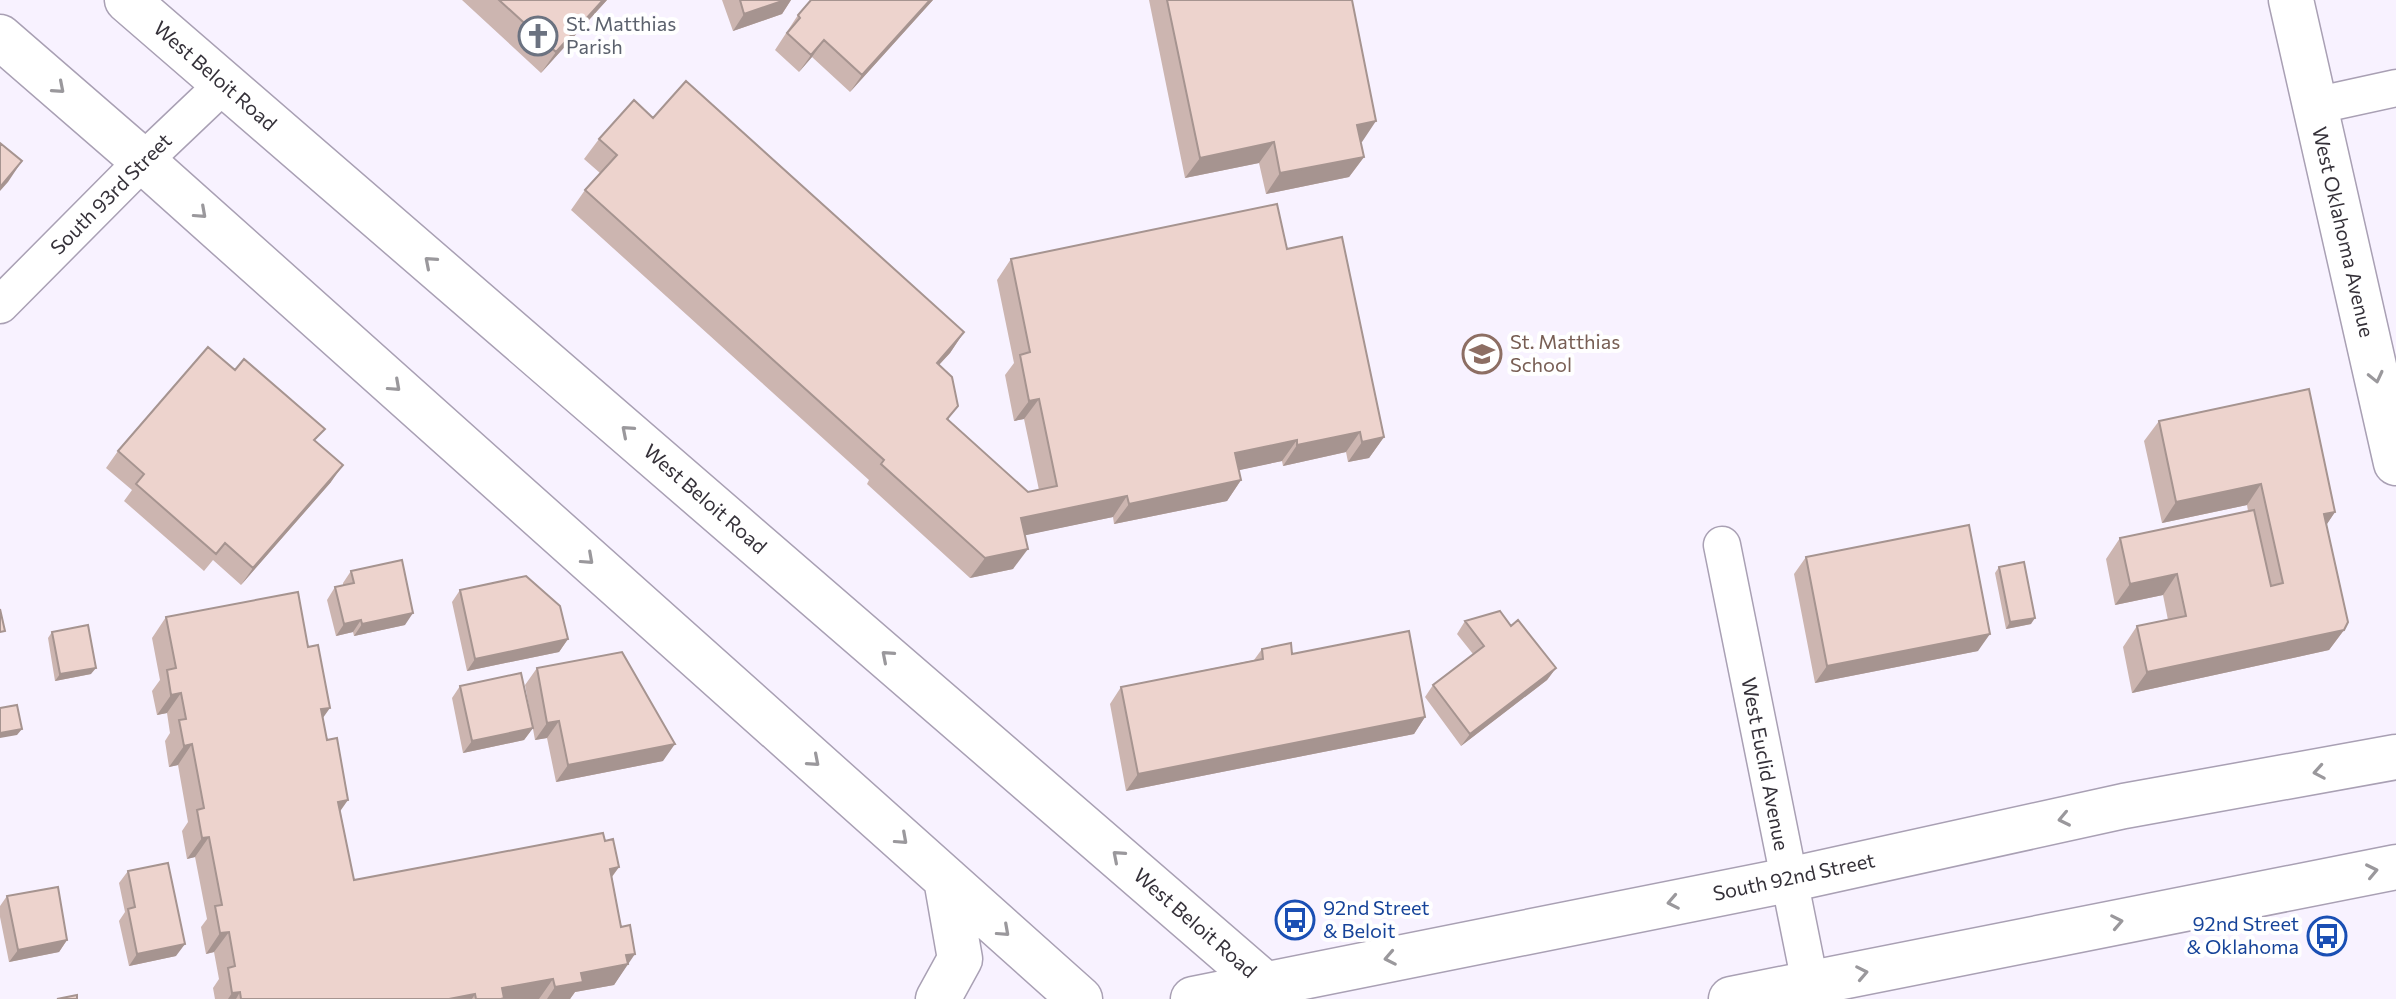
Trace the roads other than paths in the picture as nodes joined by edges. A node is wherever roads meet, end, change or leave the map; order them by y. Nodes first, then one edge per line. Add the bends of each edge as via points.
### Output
1 (127, 0) edge
2 (2291, 0) edge
3 (0, 37) edge
4 (224, 84) junction
5 (2396, 88) edge
6 (2314, 106) junction
7 (143, 161) junction
8 (0, 305) edge
9 (2396, 463) edge
10 (1722, 545) dead end
11 (2396, 757) edge
12 (2396, 867) edge
13 (946, 879) junction
14 (1788, 880) junction
15 (1810, 983) junction
16 (1273, 992) edge
17 (938, 999) edge
18 (1080, 999) edge
19 (1193, 999) edge
20 (1731, 999) edge

1 - 4 main road, West Beloit Road
2 - 6 main road, West Oklahoma Avenue
3 -> 7 main road
4 - 7 street, South 93rd Street
16 -> 4 main road, West Beloit Road
5 - 6 street
6 -> 9 main road, West Oklahoma Avenue
7 - 8 street, South 93rd Street
7 -> 13 main road
10 - 14 street, West Euclid Avenue
11 -> 14 main road, South 92nd Street via 2124,806
15 -> 12 main road
13 - 17 main road via 960,959
13 -> 18 main road
14 - 15 street, West Euclid Avenue
14 -> 16 main road, South 92nd Street
15 - 20 main road
16 - 19 main road, South 92nd Street

